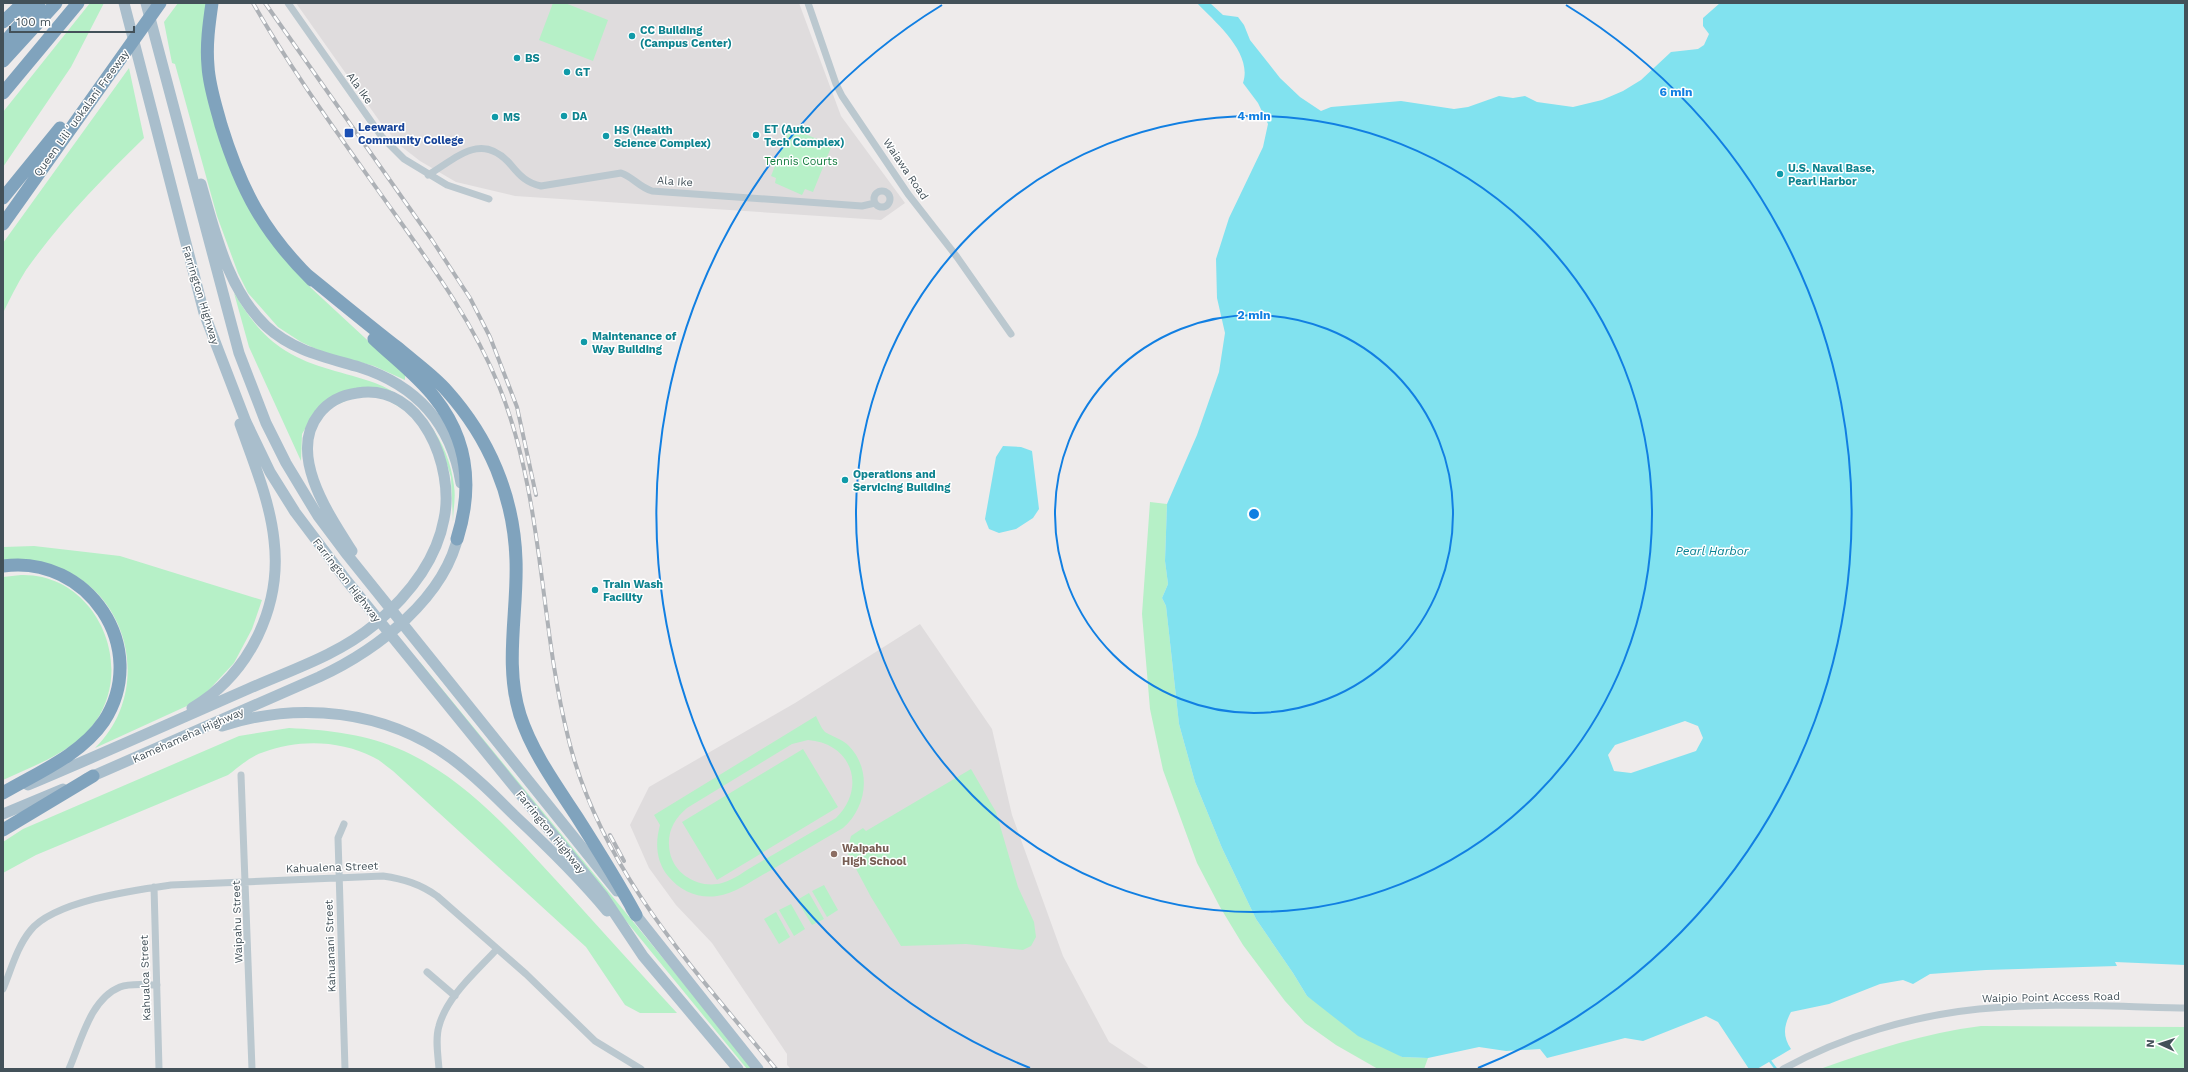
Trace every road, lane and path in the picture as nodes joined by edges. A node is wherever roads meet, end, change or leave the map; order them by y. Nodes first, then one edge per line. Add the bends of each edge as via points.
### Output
1 (23, 3) edge
2 (39, 3) edge
3 (56, 3) edge
4 (78, 3) edge
5 (124, 3) edge
6 (146, 3) edge
7 (159, 3) edge
8 (212, 3) edge
9 (288, 3) edge
10 (808, 3) edge
11 (3, 22) edge
12 (3, 44) edge
13 (3, 61) edge
14 (166, 81) junction
15 (3, 93) edge
16 (428, 175) junction
17 (3, 198) edge
18 (489, 199) dead end
19 (875, 203) dead end
20 (3, 224) edge
21 (306, 274) junction
22 (204, 313) junction
23 (1011, 334) dead end
24 (457, 539) junction
25 (3, 566) edge
26 (386, 606) junction
27 (165, 745) junction
28 (122, 746) junction
29 (241, 775) dead end
30 (93, 776) junction
31 (3, 794) edge
32 (3, 814) edge
33 (344, 824) dead end
34 (3, 830) edge
35 (339, 878) junction
36 (246, 882) junction
37 (154, 887) junction
38 (636, 915) junction
39 (497, 949) junction
40 (644, 956) junction
41 (427, 972) dead end
42 (156, 985) junction
43 (3, 989) edge
44 (455, 996) junction
45 (2185, 1008) edge
46 (69, 1069) edge
47 (159, 1069) edge
48 (252, 1069) edge
49 (345, 1069) edge
50 (439, 1069) edge
51 (641, 1069) edge
52 (738, 1069) edge
53 (758, 1069) edge
54 (1784, 1069) edge

1 - 11 highway
2 - 12 highway
3 - 13 highway
4 - 15 highway
5 - 22 main road, Farrington Highway
6 - 14 main road, Farrington Highway
7 - 17 highway
7 - 20 highway, Queen Liliʻuokalani Freeway
8 - 21 highway via 207,41 208,67 232,160 244,190 259,216 282,249
9 - 16 street, Ala Ike via 382,137 404,159
10 - 23 street, Waiawa Road via 842,96 908,194 957,257
14 - 24 main road, Kamehameha Highway via 215,231 235,282 246,301 265,325 293,346 393,381 428,409 446,434 459,469 462,500
14 - 26 main road, Farrington Highway via 234,338 266,423 286,463 318,516
16 - 18 street, Ala Ike via 446,185
16 - 19 street, Ala Ike via 469,151 488,148 504,157 527,181 541,186 621,173 639,186 652,191 862,206
21 - 24 highway via 434,397 450,420 462,450 467,472 465,511
21 - 38 highway via 445,389 473,424 486,446 504,487 515,538 512,656 515,694 520,713 535,751 610,867
22 - 28 main road via 226,388 271,521 276,557 270,604 259,634 244,660 224,684 202,701
22 - 40 main road, Farrington Highway via 246,422 270,472 295,512 400,648 603,896
24 - 27 main road, Kamehameha Highway via 443,571 420,604 396,629 370,649 330,672
25 - 31 highway via 24,566 50,571 88,593 112,626 120,664 117,693 96,731 75,750
26 - 28 main road via 345,540 309,470 306,449 311,426 323,408 341,397 361,392 383,394 413,412 431,436 442,462 446,494 444,520 430,558 410,590 358,637 331,653
26 - 38 main road, Farrington Highway
27 - 30 main road, Kamehameha Highway
27 - 40 main road via 256,717 301,712 348,715 378,722 410,734 451,758 536,835 605,909
28 - 31 main road, Kamehameha Highway
29 - 36 street, Waipahu Street
30 - 32 main road, Kamehameha Highway
30 - 34 highway
33 - 35 street, Kahuanani Street via 338,838
35 - 36 street, Kahualena Street
35 - 39 street, Kahualena Street via 383,876 424,887
35 - 49 street, Kahuanani Street
36 - 37 street, Kahualena Street
36 - 48 street, Waipahu Street
37 - 42 street, Kahualoa Street
37 - 43 street, Kahualena Street via 84,902 46,917 29,932
38 - 53 main road, Farrington Highway
39 - 44 street
39 - 51 street, Kahualena Street via 595,1041
40 - 52 main road, Farrington Highway
41 - 44 street
42 - 46 street via 121,987 104,998 91,1019
42 - 47 street, Kahualoa Street
44 - 50 street via 445,1010 439,1026
45 - 54 street, Waipio Point Access Road via 2012,1007 1950,1013 1877,1030 1795,1062

